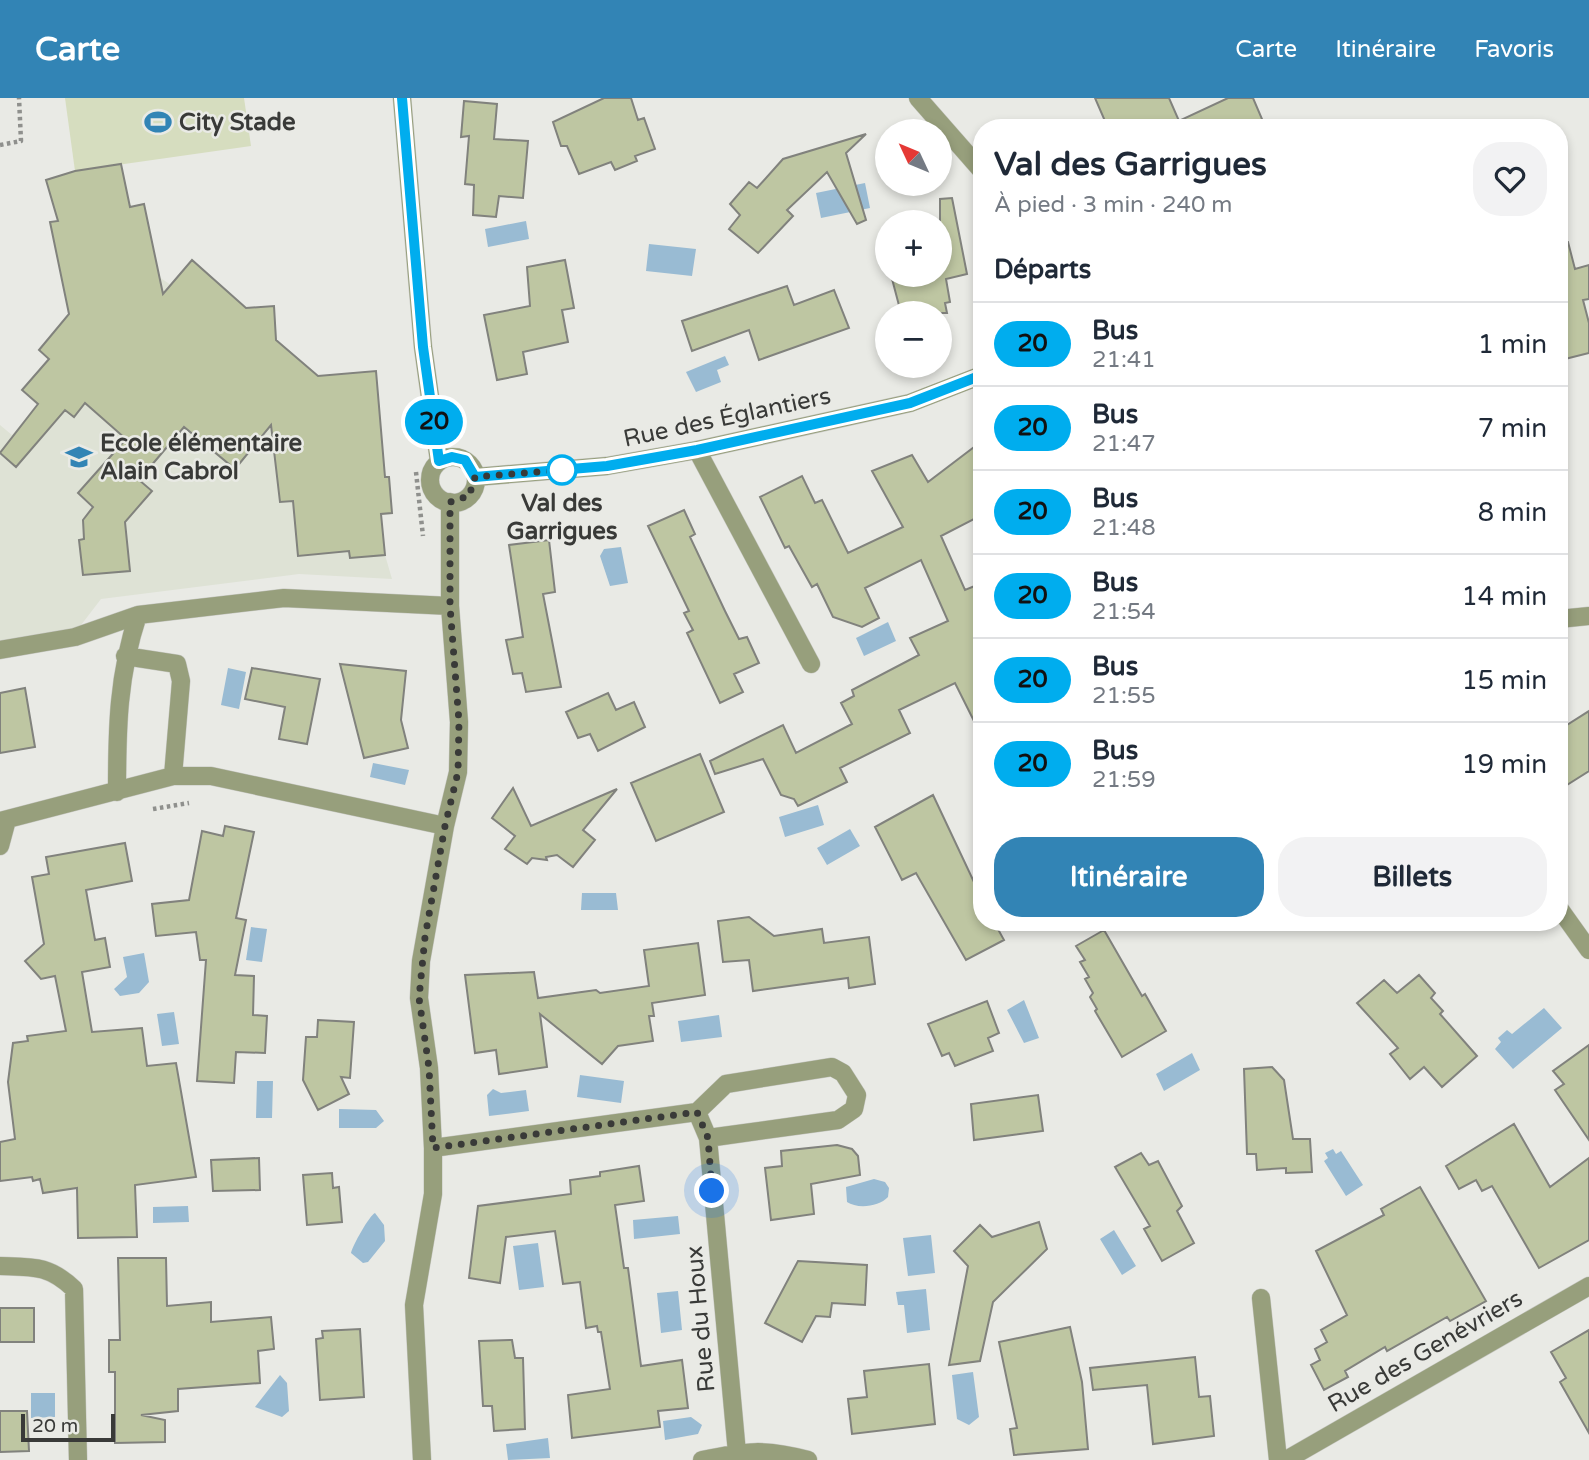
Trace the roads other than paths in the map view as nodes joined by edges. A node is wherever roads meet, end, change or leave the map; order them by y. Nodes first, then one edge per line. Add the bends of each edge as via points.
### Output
1 (402, 98) edge
2 (918, 98) edge
3 (973, 161) edge
4 (973, 378) edge
5 (697, 450) junction
6 (439, 461) junction
7 (475, 477) junction
8 (450, 502) junction
9 (450, 606) junction
10 (138, 615) junction
11 (1589, 616) edge
12 (1568, 618) edge
13 (0, 650) edge
14 (125, 656) junction
15 (811, 664) dead end
16 (173, 776) junction
17 (117, 792) junction
18 (3, 820) edge
19 (445, 826) junction
20 (0, 846) edge
21 (1568, 921) edge
22 (1589, 950) edge
23 (697, 1112) junction
24 (708, 1138) junction
25 (433, 1148) junction
26 (0, 1266) edge
27 (1589, 1286) edge
28 (1261, 1297) dead end
29 (737, 1453) junction
30 (78, 1460) edge
31 (422, 1460) edge
32 (702, 1460) edge
33 (808, 1460) edge
34 (1278, 1460) edge
35 (1286, 1460) edge

1 - 6 street via 423,347
2 - 3 street
4 - 5 street, Rue des Églantiers via 910,403
5 - 7 street, Rue des Églantiers via 607,466
5 - 15 street
6 - 7 street via 465,460
6 - 8 street via 430,482 437,496
7 - 8 street via 469,496
8 - 9 street
9 - 10 street via 284,598
9 - 19 street via 458,772
10 - 13 street via 75,637
10 - 14 street
11 - 12 street
14 - 16 street via 177,664 181,681
14 - 17 street
16 - 17 street
16 - 19 street via 211,776
17 - 18 street
18 - 20 street
19 - 25 street via 421,961 419,998
21 - 22 street
23 - 24 street, Rue du Houx
23 - 24 street via 726,1084 832,1067 843,1073 857,1095 854,1109 838,1120
23 - 25 street
24 - 29 street, Rue du Houx
25 - 31 street via 433,1194 414,1305
26 - 30 street via 40,1268 58,1275 74,1289
27 - 35 street, Rue des Genévriers
28 - 34 street
29 - 32 street
29 - 33 street via 773,1450

